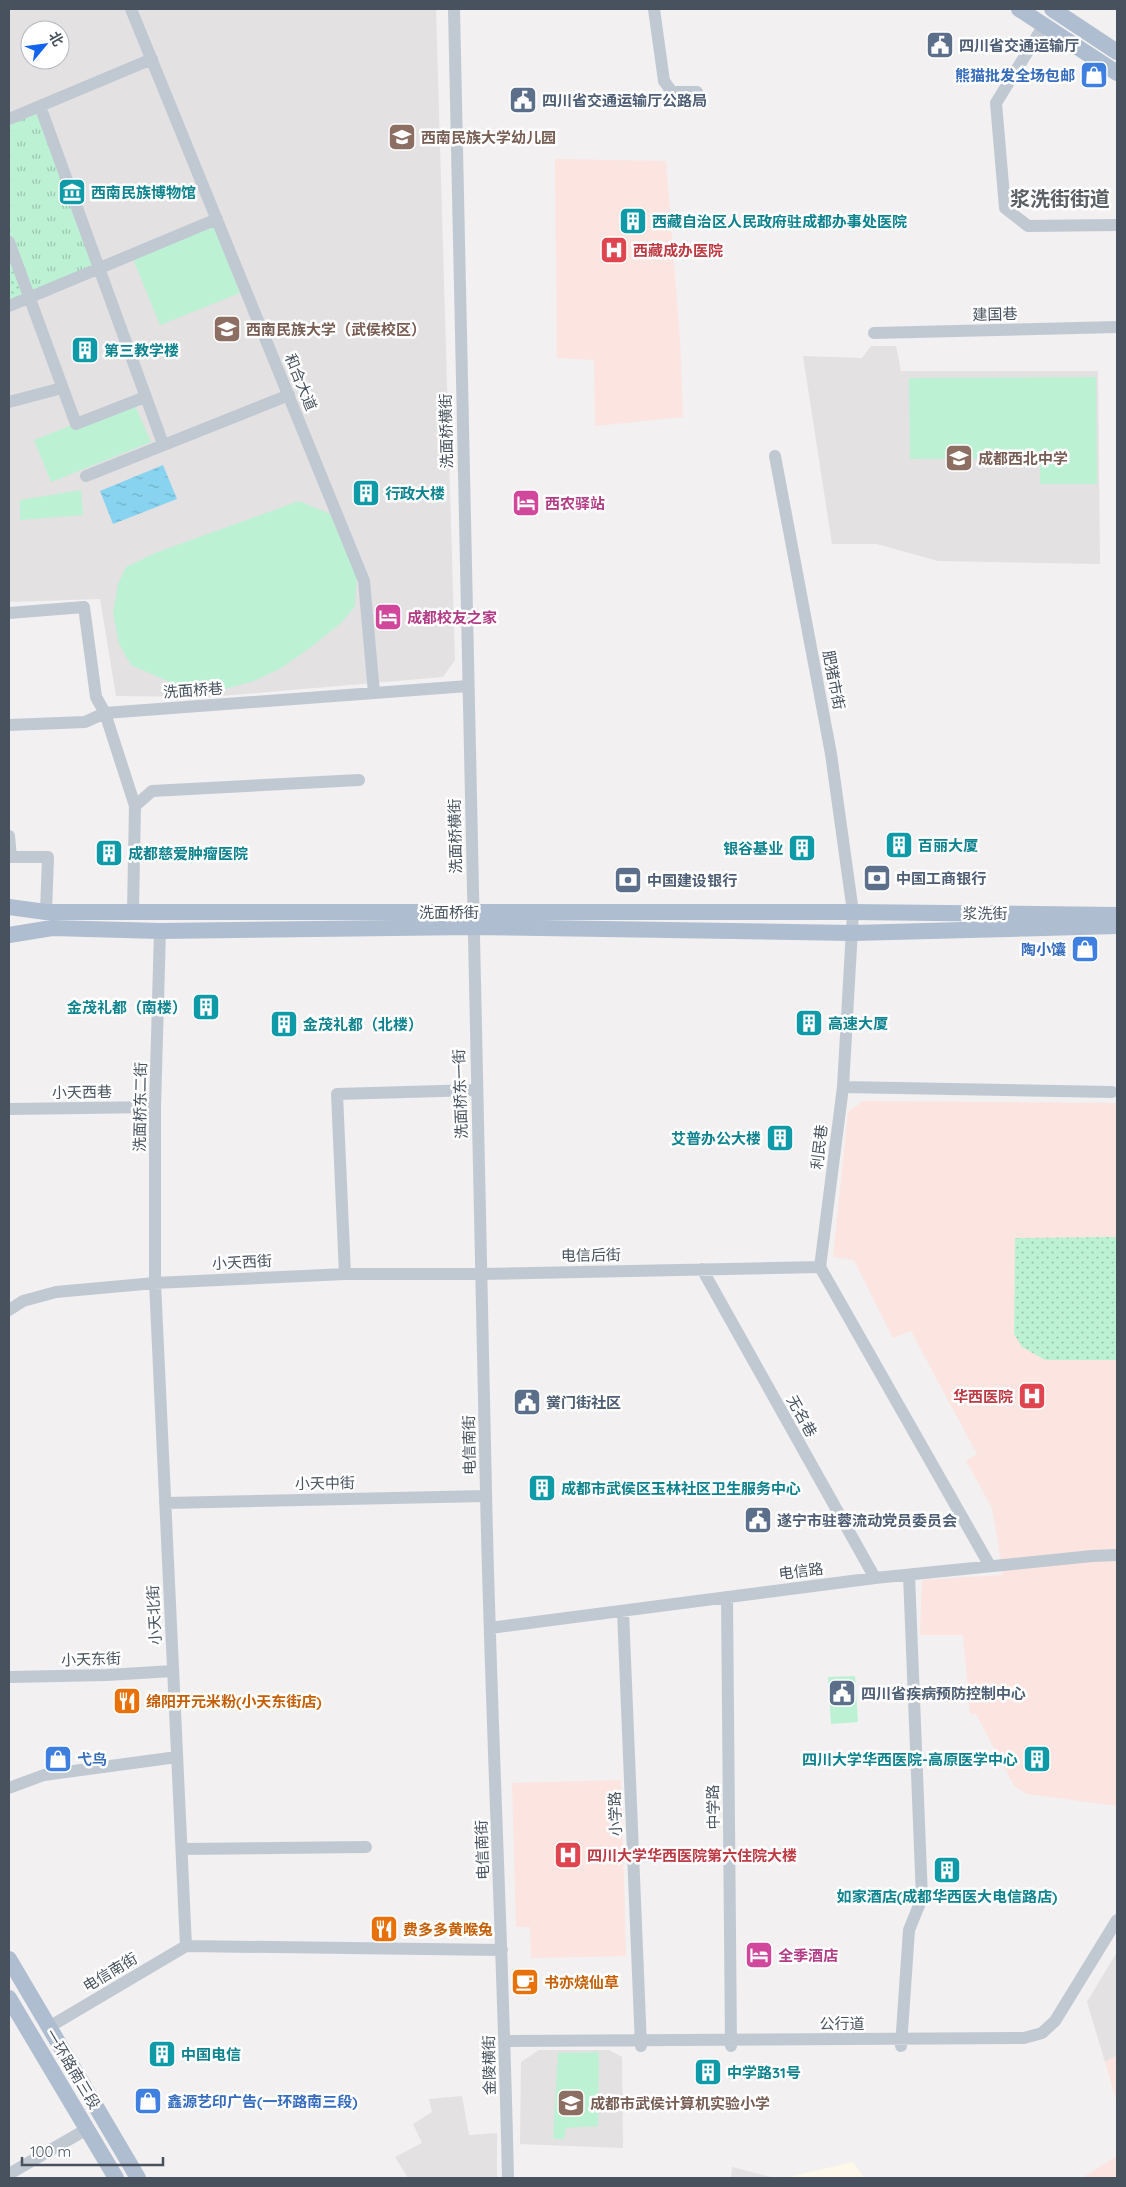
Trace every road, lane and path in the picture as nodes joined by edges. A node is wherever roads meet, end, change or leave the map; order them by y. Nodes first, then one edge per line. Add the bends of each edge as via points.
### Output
1 (131, 9) edge
2 (454, 9) edge
3 (654, 9) edge
4 (1019, 9) edge
5 (1052, 9) edge
6 (1044, 25) junction
7 (1117, 52) edge
8 (152, 59) junction
9 (1117, 73) edge
10 (696, 92) dead end
11 (40, 106) junction
12 (9, 119) edge
13 (217, 218) junction
14 (1117, 225) edge
15 (9, 242) edge
16 (99, 269) junction
17 (31, 297) junction
18 (9, 306) edge
19 (1117, 328) edge
20 (874, 333) dead end
21 (62, 388) junction
22 (289, 395) junction
23 (145, 396) junction
24 (9, 402) edge
25 (163, 444) junction
26 (775, 456) dead end
27 (86, 476) dead end
28 (9, 613) edge
29 (468, 686) junction
30 (374, 693) junction
31 (105, 713) junction
32 (9, 725) edge
33 (359, 780) dead end
34 (135, 806) junction
35 (9, 836) edge
36 (1117, 906) edge
37 (9, 907) edge
38 (133, 911) junction
39 (46, 912) junction
40 (853, 912) junction
41 (9, 913) edge
42 (1117, 915) edge
43 (473, 920) junction
44 (1077, 920) junction
45 (1117, 926) edge
46 (9, 927) edge
47 (52, 928) junction
48 (160, 931) junction
49 (852, 933) junction
50 (9, 935) edge
51 (1117, 936) edge
52 (842, 1087) junction
53 (476, 1090) junction
54 (1112, 1092) dead end
55 (155, 1107) junction
56 (9, 1109) edge
57 (820, 1267) junction
58 (702, 1269) junction
59 (345, 1274) junction
60 (482, 1274) junction
61 (155, 1283) junction
62 (9, 1310) edge
63 (486, 1496) junction
64 (166, 1503) junction
65 (1117, 1555) edge
66 (990, 1566) junction
67 (909, 1575) junction
68 (874, 1578) junction
69 (727, 1598) junction
70 (623, 1611) junction
71 (490, 1628) junction
72 (173, 1671) junction
73 (9, 1678) edge
74 (177, 1757) junction
75 (9, 1788) edge
76 (366, 1847) dead end
77 (182, 1849) junction
78 (1117, 1920) edge
79 (1117, 1932) edge
80 (186, 1946) junction
81 (502, 1950) junction
82 (9, 1959) edge
83 (9, 1998) edge
84 (49, 2027) junction
85 (505, 2043) junction
86 (731, 2043) junction
87 (902, 2043) junction
88 (641, 2044) junction
89 (87, 2129) junction
90 (9, 2174) edge
91 (116, 2178) edge
92 (138, 2178) edge
93 (508, 2178) edge

1 - 8 street, 和合大道
2 - 29 street, 洗面桥横街
3 - 10 street via 664,81 672,92
4 - 6 main road
5 - 7 main road
6 - 9 main road
6 - 14 street via 996,103 1005,208 1028,226
8 - 11 street
8 - 13 street, 和合大道
11 - 12 street
11 - 16 street
13 - 16 street
13 - 22 street, 和合大道
15 - 17 street
16 - 17 street
16 - 23 street
17 - 18 street
17 - 21 street
19 - 20 street, 建国巷
21 - 23 street via 76,424
21 - 24 street
22 - 25 street
22 - 30 street, 和合大道 via 364,581
23 - 25 street
25 - 27 street
26 - 40 street, 肥猪市街 via 831,754
28 - 31 street via 84,607 96,697
29 - 30 street, 洗面桥巷
29 - 43 street, 洗面桥横街
30 - 31 street, 洗面桥巷
31 - 32 street, 洗面桥巷 via 85,722
31 - 34 street
33 - 34 street via 152,791
34 - 38 street
35 - 39 street via 11,858 48,857
36 - 44 main road
37 - 39 main road, 洗面桥街
38 - 39 main road, 洗面桥街
38 - 43 main road, 洗面桥街
39 - 41 main road, 洗面桥街
40 - 43 main road, 洗面桥街
40 - 44 main road, 浆洗街
40 - 49 street, 利民巷
42 - 44 main road, 浆洗街
43 - 48 main road, 洗面桥街
43 - 49 main road, 洗面桥街
43 - 53 street, 洗面桥东一街
44 - 45 main road, 浆洗街
44 - 49 main road, 浆洗街
44 - 51 main road, 浆洗街
46 - 47 main road, 洗面桥街
47 - 48 main road, 洗面桥街
47 - 50 main road, 洗面桥街
48 - 55 street, 洗面桥东二街
49 - 52 street, 利民巷
52 - 54 street
52 - 57 street, 利民巷
53 - 59 street via 337,1094
53 - 60 street, 洗面桥东一街
55 - 56 street, 小天西巷
55 - 61 street, 洗面桥东二街
57 - 58 street
57 - 66 street
58 - 60 street, 电信后街
58 - 68 street, 无名巷
59 - 60 street, 小天西街
59 - 61 street, 小天西街
60 - 63 street, 电信南街
61 - 62 street, 小天西街 via 56,1292 23,1301
61 - 64 street, 小天北街
63 - 64 street, 小天中街
63 - 71 street, 电信南街
64 - 72 street, 小天北街
65 - 66 street, 电信路
66 - 67 street, 电信路
67 - 68 street, 电信路
67 - 87 street via 922,1898 909,1930
68 - 69 street, 电信路
69 - 70 street, 电信路
69 - 86 street, 中学路
70 - 71 street, 电信路
70 - 88 street, 小学路
71 - 81 street, 电信南街
72 - 73 street, 小天东街
72 - 74 street, 小天北街
74 - 75 street via 44,1774
74 - 77 street, 小天北街
76 - 77 street
77 - 80 street, 小天北街
78 - 87 street, 公行道 via 1055,2021 1042,2033 1024,2038
79 - 87 street, 公行道 via 1059,2029 1047,2037 1030,2044 1011,2046
80 - 81 street
80 - 84 street, 电信南街
81 - 85 street, 金陵横街
82 - 84 main road, 一环路南三段
83 - 89 main road, 一环路南三段
84 - 92 main road, 一环路南三段
85 - 88 street, 公行道
85 - 93 street, 金陵横街
86 - 87 street, 公行道
86 - 88 street, 公行道
89 - 90 street
89 - 91 main road, 一环路南三段

